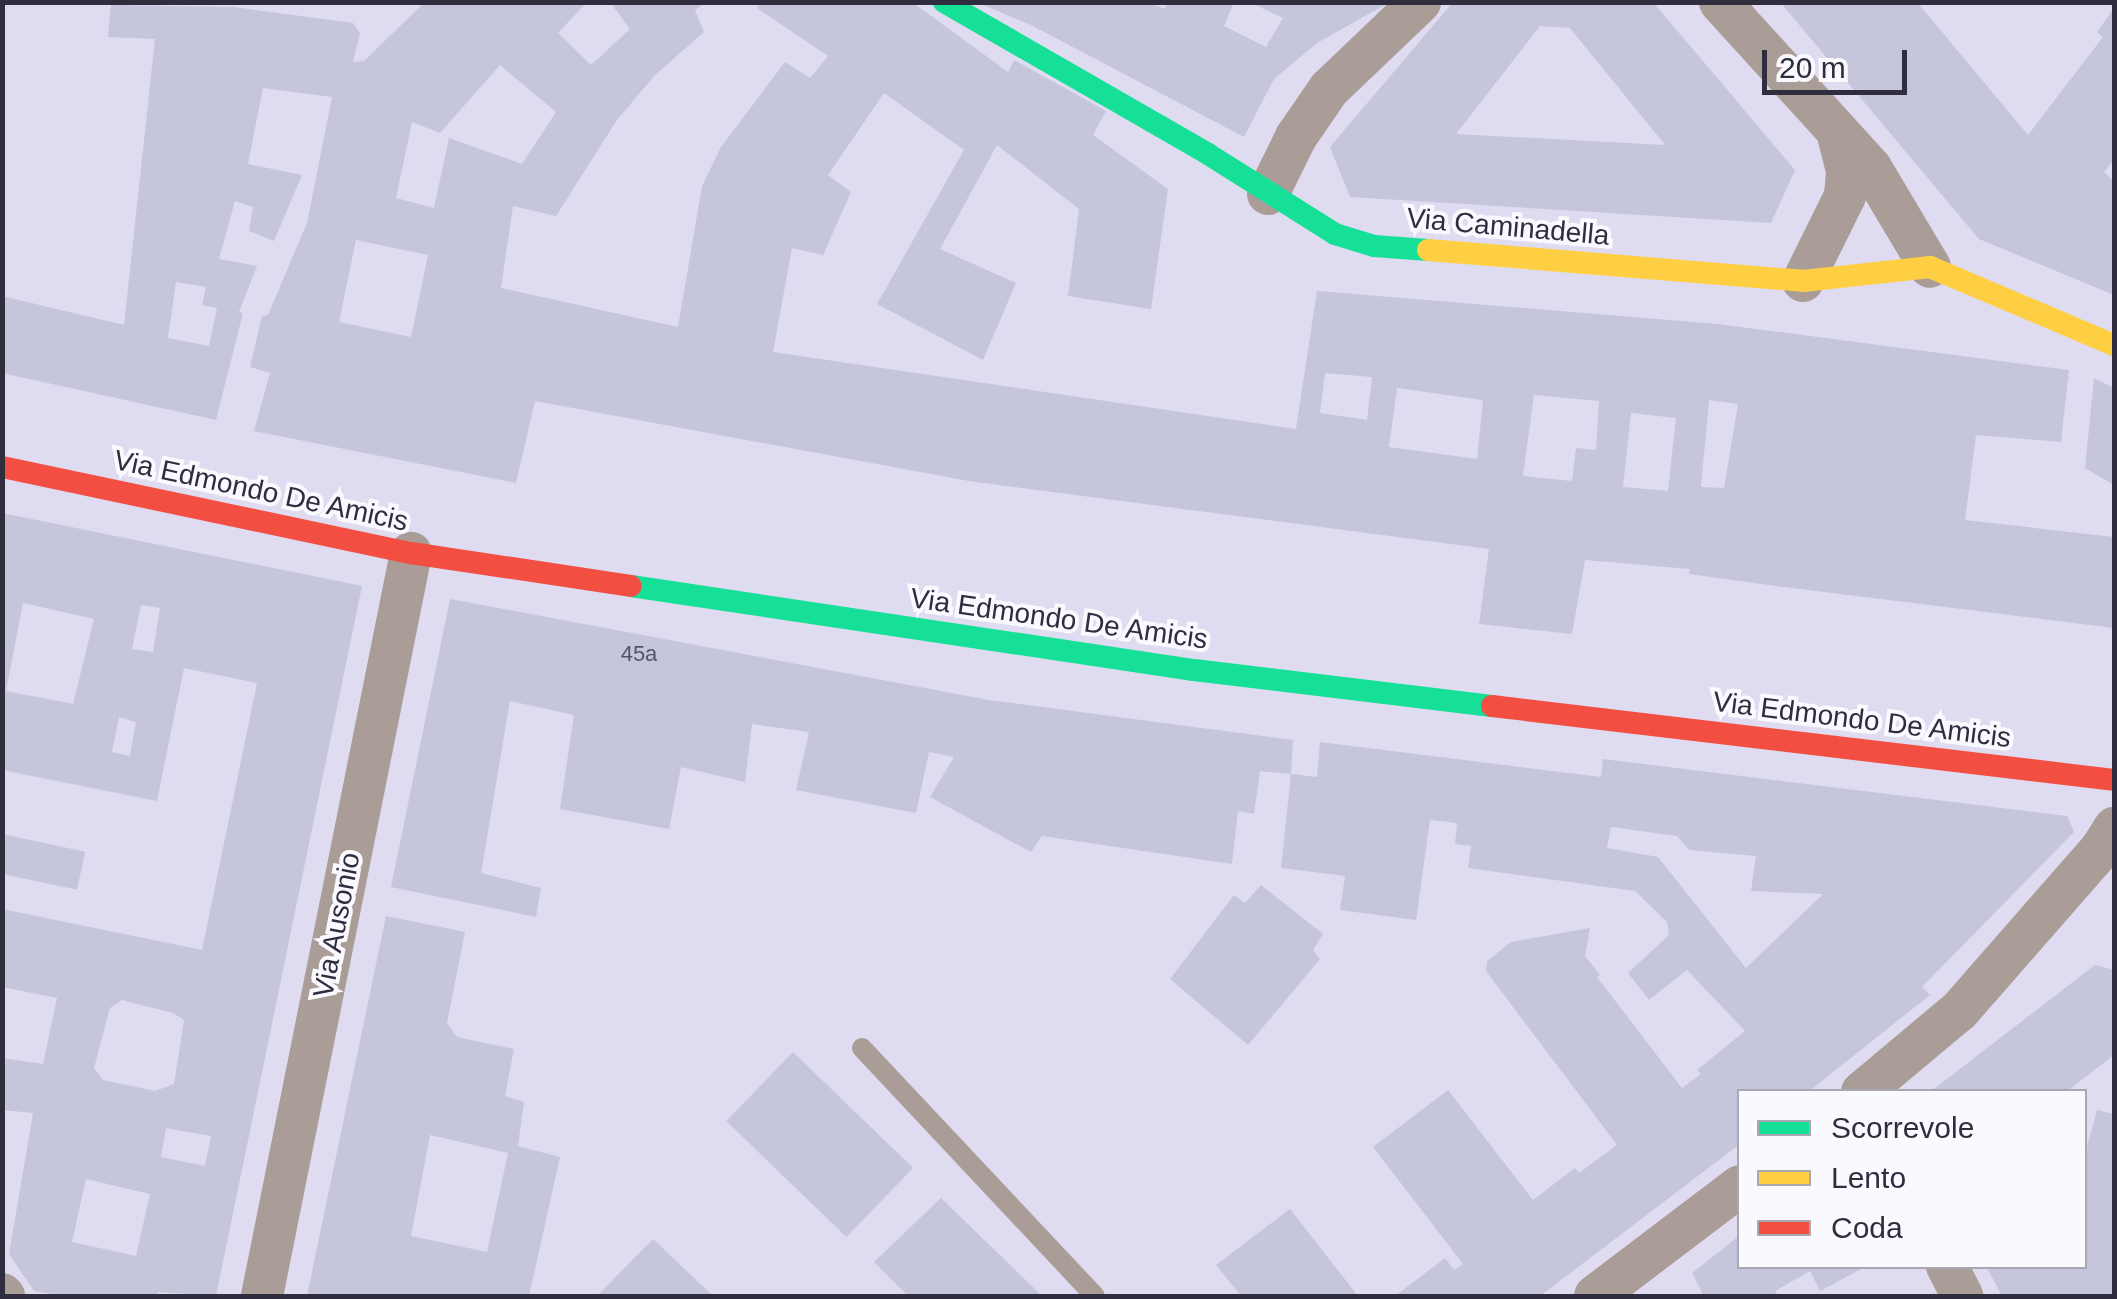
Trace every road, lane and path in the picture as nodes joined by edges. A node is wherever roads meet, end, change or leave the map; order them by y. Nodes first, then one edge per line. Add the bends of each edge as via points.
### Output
1 (944, 2) edge
2 (1420, 2) edge
3 (1720, 2) edge
4 (1838, 136) junction
5 (1268, 194) junction
6 (1930, 266) junction
7 (1803, 281) junction
8 (2114, 344) edge
9 (2, 467) edge
10 (411, 553) junction
11 (2114, 780) edge
12 (2114, 828) edge
13 (862, 1048) dead end
14 (1866, 1089) edge
15 (1737, 1188) edge
16 (1948, 1269) edge
17 (262, 1296) edge
18 (1095, 1296) edge
19 (1594, 1296) edge
20 (1962, 1296) edge

1 - 5 street, Via Caminadella
2 - 5 street via 1329,89
3 - 4 street
4 - 6 street via 1872,168
4 - 7 street via 1845,196
5 - 7 street, Via Caminadella via 1336,234 1374,246
6 - 7 street, Via Caminadella
6 - 8 street, Via Caminadella
9 - 10 street, Via Edmondo De Amicis
10 - 11 street, Via Edmondo De Amicis via 1194,670
10 - 17 street, Via Ausonio
12 - 14 street via 1959,1011
13 - 18 lane
15 - 19 street
16 - 20 street

